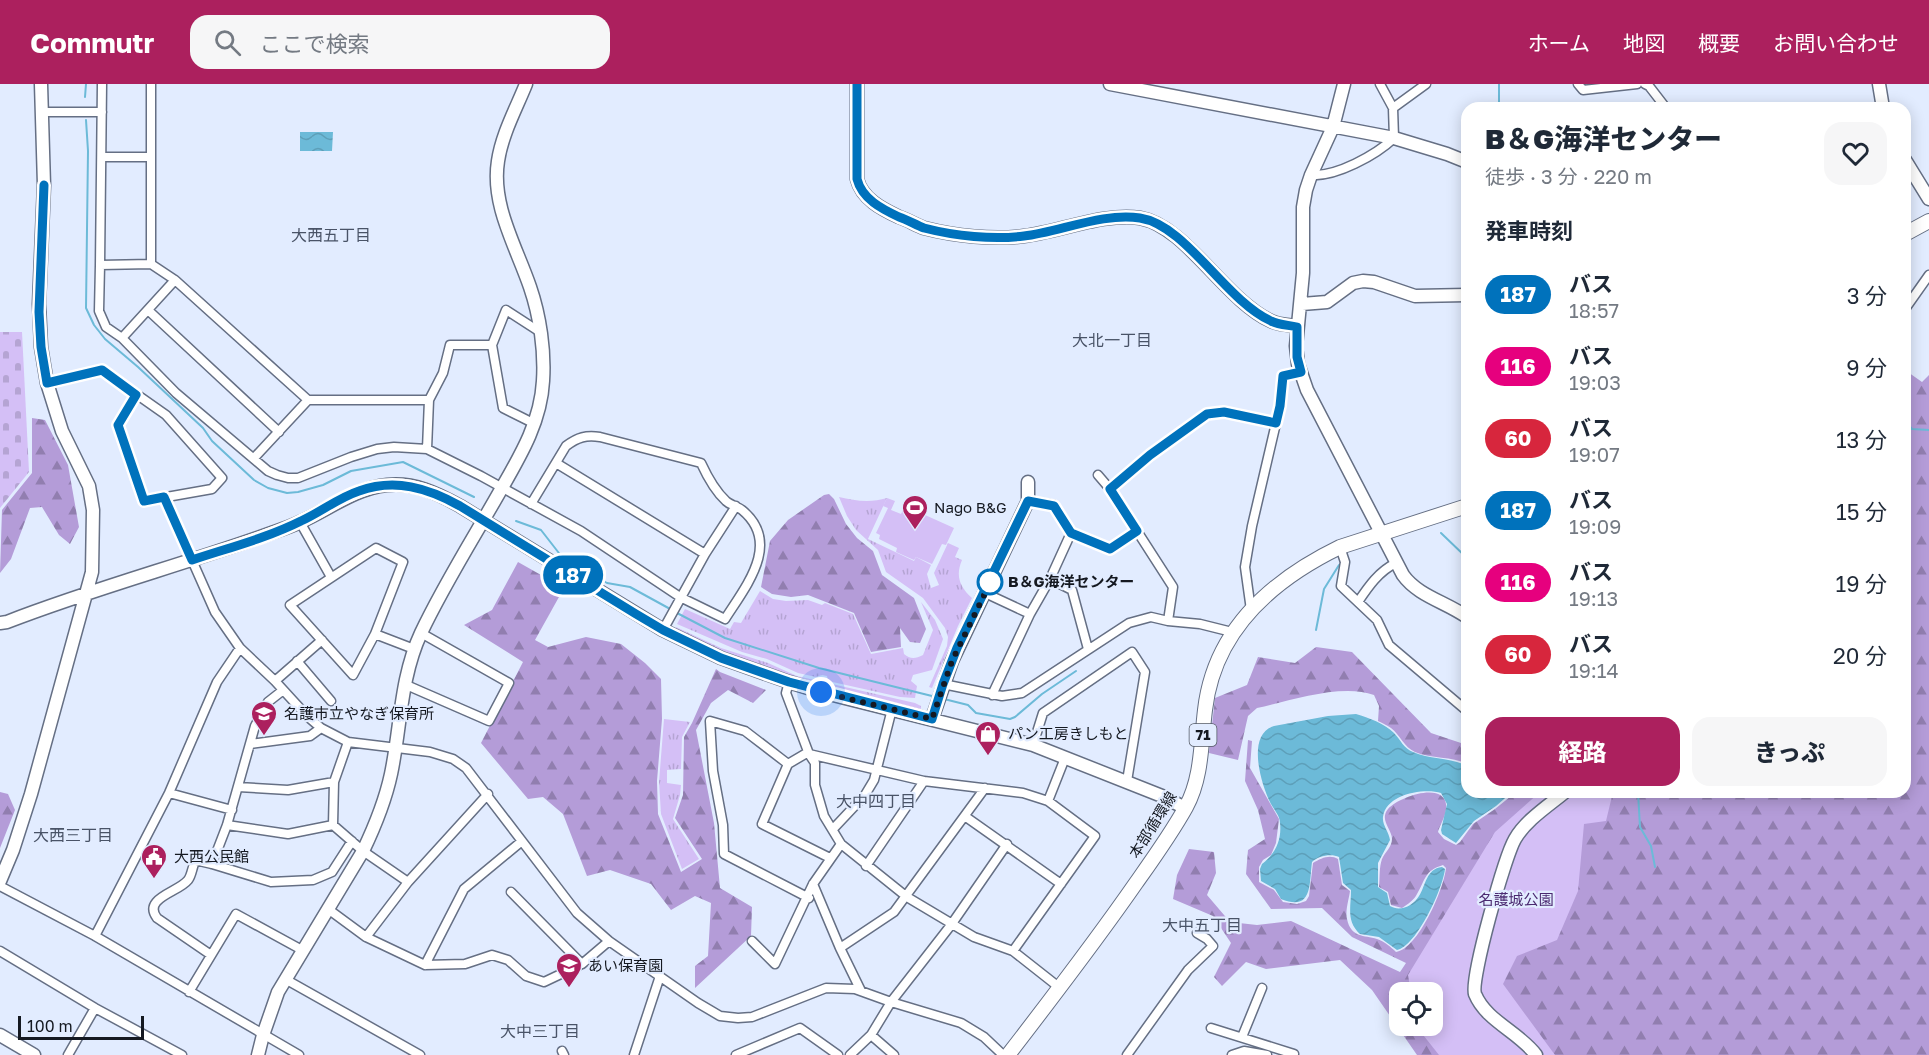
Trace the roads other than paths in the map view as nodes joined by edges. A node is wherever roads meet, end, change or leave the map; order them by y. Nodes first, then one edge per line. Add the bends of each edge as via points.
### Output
1 (40, 84) edge
2 (102, 84) edge
3 (151, 84) edge
4 (526, 84) edge
5 (857, 84) edge
6 (1110, 84) edge
7 (1344, 84) edge
8 (1380, 84) edge
9 (1426, 84) edge
10 (1578, 84) edge
11 (1636, 84) edge
12 (1645, 84) edge
13 (1879, 84) edge
14 (1661, 102) edge
15 (1882, 102) edge
16 (1394, 108) junction
17 (43, 112) junction
18 (102, 112) junction
19 (1333, 127) junction
20 (1394, 138) junction
21 (102, 157) junction
22 (150, 157) junction
23 (1461, 159) edge
24 (1911, 170) edge
25 (1311, 176) junction
26 (1929, 199) edge
27 (1929, 221) edge
28 (1911, 231) edge
29 (151, 264) junction
30 (100, 265) junction
31 (1929, 275) edge
32 (175, 280) junction
33 (1461, 294) edge
34 (1911, 300) edge
35 (1302, 304) junction
36 (149, 311) junction
37 (1297, 327) junction
38 (540, 332) junction
39 (122, 338) junction
40 (492, 345) junction
41 (1301, 372) junction
42 (47, 383) junction
43 (136, 395) junction
44 (308, 400) junction
45 (429, 400) junction
46 (1276, 423) junction
47 (535, 424) junction
48 (279, 432) junction
49 (427, 449) junction
50 (254, 458) junction
51 (556, 463) junction
52 (1098, 475) dead end
53 (1028, 482) dead end
54 (502, 489) junction
55 (1110, 489) junction
56 (164, 497) junction
57 (1028, 501) junction
58 (531, 504) junction
59 (736, 506) junction
60 (1461, 508) edge
61 (484, 521) junction
62 (300, 522) junction
63 (1137, 531) junction
64 (1071, 533) junction
65 (1382, 533) junction
66 (1341, 547) junction
67 (705, 554) junction
68 (192, 560) junction
69 (1396, 563) junction
70 (331, 577) junction
71 (1050, 579) junction
72 (985, 593) junction
73 (86, 594) junction
74 (678, 602) junction
75 (1358, 602) junction
76 (1251, 610) junction
77 (1461, 612) edge
78 (1030, 614) junction
79 (1168, 621) junction
80 (0, 623) edge
81 (663, 630) junction
82 (1232, 632) junction
83 (421, 633) junction
84 (375, 634) junction
85 (322, 640) junction
86 (240, 648) junction
87 (414, 648) junction
88 (1088, 649) junction
89 (297, 661) junction
90 (275, 681) junction
91 (789, 682) junction
92 (404, 684) junction
93 (942, 688) junction
94 (282, 691) junction
95 (993, 695) junction
96 (331, 701) dead end
97 (1461, 706) edge
98 (892, 709) junction
99 (933, 714) junction
100 (321, 728) junction
101 (348, 742) junction
102 (250, 744) junction
103 (1033, 745) junction
104 (396, 747) junction
105 (809, 754) junction
106 (1065, 758) junction
107 (788, 764) junction
108 (875, 771) junction
109 (334, 782) junction
110 (924, 782) junction
111 (1128, 782) junction
112 (238, 787) junction
113 (985, 788) junction
114 (170, 793) junction
115 (488, 794) junction
116 (1558, 798) edge
117 (1048, 801) junction
118 (1185, 808) junction
119 (232, 810) junction
120 (966, 817) junction
121 (227, 825) junction
122 (333, 825) junction
123 (833, 829) junction
124 (352, 841) junction
125 (522, 841) junction
126 (841, 844) junction
127 (1007, 844) junction
128 (363, 851) junction
129 (831, 858) junction
130 (212, 864) junction
131 (866, 866) junction
132 (0, 881) edge
133 (408, 882) junction
134 (813, 884) junction
135 (1061, 884) junction
136 (0, 886) edge
137 (511, 892) dead end
138 (907, 897) junction
139 (809, 898) junction
140 (328, 909) junction
141 (951, 926) junction
142 (1197, 933) dead end
143 (95, 936) junction
144 (366, 937) junction
145 (609, 941) junction
146 (752, 941) dead end
147 (840, 948) junction
148 (302, 950) junction
149 (0, 951) edge
150 (1013, 951) junction
151 (212, 955) junction
152 (582, 964) junction
153 (425, 965) junction
154 (660, 976) junction
155 (285, 980) junction
156 (1060, 988) junction
157 (1262, 988) dead end
158 (861, 991) junction
159 (189, 992) junction
160 (891, 1002) junction
161 (95, 1008) junction
162 (1211, 1028) dead end
163 (0, 1035) edge
164 (263, 1035) junction
165 (871, 1035) junction
166 (1242, 1037) junction
167 (1268, 1048) edge
168 (1244, 1053) edge
169 (1294, 1054) edge
170 (34, 1055) edge
171 (68, 1055) edge
172 (182, 1055) edge
173 (258, 1055) edge
174 (299, 1055) edge
175 (420, 1055) edge
176 (634, 1055) edge
177 (736, 1055) edge
178 (838, 1055) edge
179 (850, 1055) edge
180 (894, 1055) edge
181 (1003, 1055) edge
182 (1008, 1055) edge
183 (1127, 1055) edge
184 (1232, 1055) edge
185 (1536, 1055) edge

1 - 17 street
2 - 18 street
3 - 22 street
4 - 38 street via 504,138 497,178 505,224 530,287
5 - 37 street via 857,179 863,193 888,212 923,227 1002,237 1140,218 1167,229 1251,308 1272,322
6 - 19 street
7 - 19 street
8 - 16 street
9 - 16 street
10 - 11 street via 1583,90
12 - 14 street
13 - 15 street
16 - 20 street
17 - 18 street
17 - 42 street via 39,312
18 - 21 street
19 - 20 street
19 - 25 street
20 - 23 street
20 - 25 street via 1365,159 1324,176
21 - 22 street
21 - 30 street
22 - 29 street
24 - 26 street
25 - 35 street via 1303,207
27 - 28 main road
29 - 30 street
29 - 32 street
30 - 39 street via 99,311 106,327
31 - 34 street
32 - 36 street
32 - 44 street
33 - 35 street via 1415,296 1363,281 1353,283 1327,302
35 - 37 street
36 - 39 street
36 - 48 street
37 - 41 street
38 - 40 street via 506,310
38 - 47 street via 543,381
39 - 50 street via 176,393
40 - 45 street via 450,345 443,373
40 - 47 street via 503,408
41 - 46 street via 1283,376
41 - 65 street
42 - 43 street via 102,370
42 - 73 street via 62,431 89,486 93,510 92,572
43 - 56 street via 118,425 144,501
43 - 56 street via 166,415 222,478 212,489
44 - 45 street
44 - 48 street
45 - 49 street
46 - 55 street via 1224,412 1207,414
46 - 76 street via 1245,567
47 - 54 street
48 - 50 street
49 - 50 street via 377,449 298,478 268,471
49 - 54 street
51 - 58 street
51 - 59 street via 574,440 585,435 600,437 701,463 727,502
51 - 67 street
52 - 55 street
53 - 57 street
54 - 58 street
54 - 61 street
55 - 63 street
56 - 68 street
57 - 64 street via 1054,506
57 - 72 street
58 - 74 street via 581,531
59 - 67 street
59 - 74 street via 760,533 754,573 725,619
60 - 65 main road, 本部循環線 / 71
61 - 62 street via 439,494 389,485 360,491
61 - 81 street
61 - 83 street
62 - 68 street
62 - 70 street
63 - 64 street via 1110,549
63 - 79 street via 1173,587
64 - 71 street
65 - 66 main road, 本部循環線 / 71
65 - 69 street
66 - 75 street via 1346,562 1341,586
66 - 76 main road, 本部循環線 / 71 via 1296,572
67 - 74 street
68 - 73 street
68 - 86 street via 215,612
69 - 75 street via 1372,581
69 - 77 street via 1410,585
70 - 84 street via 376,548 403,562
70 - 85 street via 290,605
71 - 78 street
71 - 88 street via 1072,590
72 - 78 street
72 - 93 street
73 - 80 street
73 - 132 street via 31,794
74 - 81 street
75 - 97 street via 1377,620 1389,645
76 - 82 main road, 本部循環線 / 71
78 - 95 street
79 - 82 street
79 - 88 street via 1151,617 1129,623
81 - 91 street via 721,658
82 - 118 main road, 本部循環線 / 71 via 1209,682 1197,779
83 - 87 street
83 - 92 street via 509,683 489,721
84 - 85 street via 353,675
84 - 87 street
85 - 89 street
86 - 90 street
86 - 114 street via 217,682
87 - 92 street
88 - 95 street via 1022,693
89 - 90 street
89 - 96 street
90 - 94 street
91 - 98 street
91 - 105 street via 786,693
92 - 104 street
93 - 95 street
93 - 99 street
94 - 100 street
94 - 102 street via 268,702
98 - 99 street
98 - 108 street
99 - 103 street
100 - 101 street
100 - 102 street via 310,736
101 - 104 street
101 - 109 street
102 - 112 street
103 - 106 street
103 - 111 street via 1043,713 1132,652 1145,672
104 - 115 street via 453,759
104 - 128 street via 381,810
105 - 107 street
105 - 108 street
105 - 123 street via 815,763 815,785 824,816
106 - 111 street
106 - 117 street
107 - 129 street via 762,824
107 - 139 street via 745,731 710,721 724,854
108 - 110 street
108 - 123 street via 865,795
109 - 112 street via 288,790
109 - 122 street
110 - 113 street
110 - 131 street
111 - 118 street
112 - 119 street
113 - 117 street
113 - 120 street
114 - 119 street
114 - 143 street
115 - 125 street
115 - 133 street
116 - 185 street via 1515,839 1474,978 1474,991 1481,1006
117 - 135 street via 1095,836
118 - 156 main road, 本部循環線 / 71
119 - 121 street
120 - 127 street
120 - 138 street
121 - 122 street via 288,834
121 - 130 street
122 - 124 street
123 - 126 street
124 - 128 street
124 - 130 street via 332,872 313,880 271,882
125 - 145 street via 577,913
125 - 153 street via 464,889
126 - 129 street
126 - 131 street
127 - 135 street
127 - 141 street
128 - 133 street
128 - 140 street
129 - 134 street
130 - 151 street via 195,862 190,878 158,900 153,914
131 - 138 street
133 - 144 street
134 - 139 street
134 - 147 street
135 - 150 street
136 - 143 street
137 - 152 street
138 - 141 street
138 - 147 street via 894,912
139 - 146 street via 775,964
140 - 144 street
140 - 148 street
141 - 150 street
141 - 160 street
142 - 183 street via 1213,946 1188,970
143 - 159 street
144 - 153 street
145 - 152 street
145 - 154 street
147 - 158 street
148 - 151 street via 236,914
148 - 155 street
149 - 161 street
150 - 156 street
151 - 159 street
152 - 153 street via 544,982 492,955 465,964
154 - 158 street via 720,1016 738,1018 752,1017 826,988
154 - 176 street
155 - 164 street
155 - 175 street
156 - 182 main road, 本部循環線 / 71
157 - 166 street
158 - 160 street
159 - 164 street
160 - 165 street
160 - 181 street via 961,1023
161 - 171 street
161 - 172 street
162 - 166 street
163 - 170 street
164 - 173 street
164 - 174 street
165 - 179 street
165 - 180 street
166 - 167 street
167 - 168 street
167 - 169 street
168 - 184 street
177 - 178 street via 800,1028

